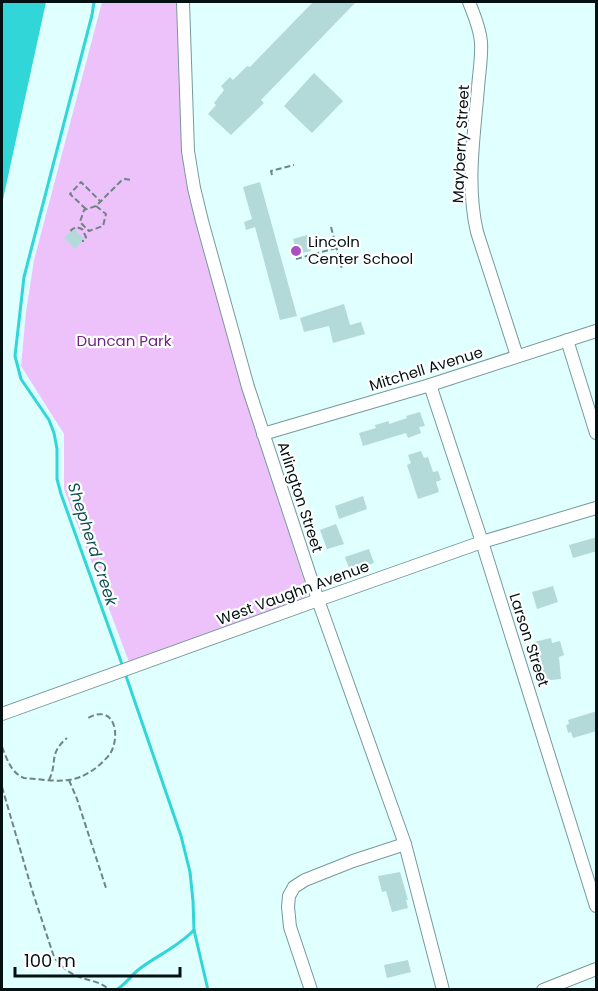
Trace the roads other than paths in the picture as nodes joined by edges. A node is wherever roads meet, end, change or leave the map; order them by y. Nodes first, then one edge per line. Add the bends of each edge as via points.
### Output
1 (183, 2) edge
2 (469, 2) edge
3 (597, 331) edge
4 (567, 340) junction
5 (517, 356) junction
6 (430, 385) junction
7 (597, 433) edge
8 (263, 434) junction
9 (597, 508) edge
10 (482, 542) junction
11 (318, 600) junction
12 (2, 714) edge
13 (405, 844) junction
14 (596, 897) edge
15 (597, 969) edge
16 (310, 990) edge
17 (443, 990) edge
18 (543, 990) edge

1 - 8 street, Arlington Street via 190,168 234,340
2 - 5 street, Mayberry Street via 481,52 471,171 473,216
3 - 4 street, Mitchell Avenue
4 - 5 street, Mitchell Avenue
4 - 7 street
5 - 6 street, Mitchell Avenue
6 - 8 street, Mitchell Avenue
6 - 10 street, Larson Street
8 - 11 street, Arlington Street
9 - 10 street, West Vaughn Avenue
10 - 11 street, West Vaughn Avenue
10 - 14 street, Larson Street
11 - 12 street, West Vaughn Avenue
11 - 13 street, Arlington Street
13 - 16 street via 294,887 289,896 290,927
13 - 17 street, Arlington Street
15 - 18 street

